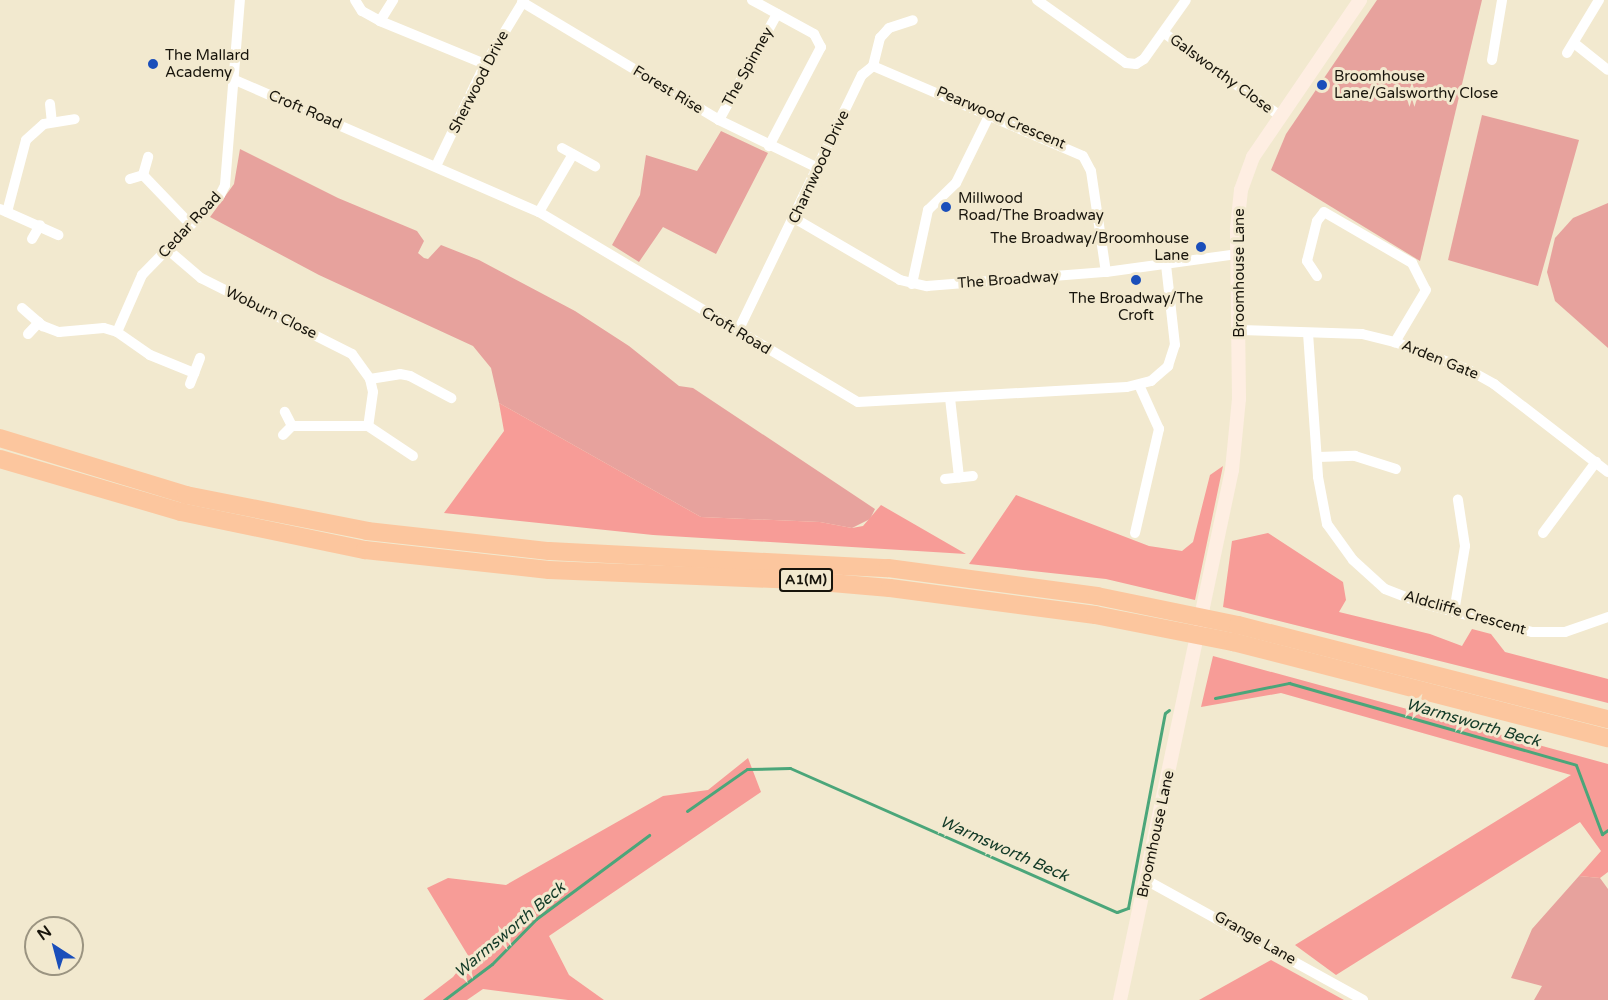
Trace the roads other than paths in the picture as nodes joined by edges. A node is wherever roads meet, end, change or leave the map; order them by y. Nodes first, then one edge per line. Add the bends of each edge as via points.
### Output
1 (240, 0) edge
2 (355, 0) edge
3 (393, 0) edge
4 (752, 0) edge
5 (1037, 0) edge
6 (1186, 0) edge
7 (1360, 0) edge
8 (1503, 0) edge
9 (1599, 0) edge
10 (523, 1) edge
11 (777, 14) junction
12 (913, 20) dead end
13 (380, 21) junction
14 (1164, 33) junction
15 (1574, 43) junction
16 (1568, 53) dead end
17 (1492, 60) dead end
18 (485, 64) junction
19 (873, 66) junction
20 (1608, 70) edge
21 (235, 80) junction
22 (50, 104) dead end
23 (990, 114) junction
24 (1279, 116) junction
25 (75, 119) dead end
26 (719, 120) junction
27 (52, 122) junction
28 (769, 146) junction
29 (562, 148) dead end
30 (573, 154) junction
31 (148, 157) dead end
32 (436, 166) junction
33 (595, 166) dead end
34 (818, 168) junction
35 (143, 175) junction
36 (130, 179) dead end
37 (4, 211) edge
38 (539, 212) junction
39 (794, 218) junction
40 (40, 225) junction
41 (191, 225) junction
42 (58, 235) dead end
43 (32, 239) dead end
44 (167, 249) junction
45 (1237, 255) junction
46 (1166, 265) junction
47 (1106, 272) junction
48 (1317, 276) dead end
49 (912, 284) junction
50 (22, 308) dead end
51 (39, 322) junction
52 (1241, 330) junction
53 (738, 331) junction
54 (117, 332) junction
55 (1308, 333) junction
56 (28, 334) dead end
57 (1395, 342) junction
58 (200, 358) dead end
59 (370, 379) junction
60 (1139, 385) junction
61 (451, 398) dead end
62 (950, 399) junction
63 (285, 412) dead end
64 (292, 426) junction
65 (368, 426) junction
66 (283, 435) dead end
67 (0, 437) edge
68 (413, 456) dead end
69 (1318, 457) junction
70 (0, 461) edge
71 (1596, 462) junction
72 (1396, 469) dead end
73 (1608, 472) edge
74 (973, 476) dead end
75 (959, 477) junction
76 (945, 479) dead end
77 (1458, 501) dead end
78 (1135, 533) dead end
79 (1543, 533) dead end
80 (1454, 612) junction
81 (1608, 617) edge
82 (1608, 719) edge
83 (1608, 738) edge
84 (1146, 880) junction
85 (1120, 1000) edge
86 (1363, 1000) edge

1 - 21 street, Cedar Road
2 - 13 street via 362,11
3 - 13 street
4 - 11 street
5 - 14 street, Galsworthy Close via 1126,63 1144,59
6 - 14 street, Galsworthy Close
7 - 24 street, Broomhouse Lane
8 - 17 street
9 - 15 street
10 - 18 street, Sherwood Drive
10 - 26 street, Forest Rise
11 - 26 street, The Spinney
11 - 28 street via 814,34 821,47
12 - 19 street, Charnwood Drive via 883,34
13 - 18 street
14 - 24 street, Galsworthy Close
15 - 16 street
15 - 20 street
18 - 32 street, Sherwood Drive
19 - 23 street, Pearwood Crescent
19 - 34 street, Charnwood Drive via 862,75
21 - 32 street, Croft Road
21 - 41 street, Cedar Road via 229,175 220,195
22 - 27 street
23 - 47 street, Pearwood Crescent via 1075,150 1088,163
23 - 49 street via 956,183 928,210
24 - 45 street, Broomhouse Lane via 1252,157 1243,181
25 - 27 street
26 - 28 street, Forest Rise
27 - 37 street via 30,134 21,149
28 - 34 street, Forest Rise
29 - 30 street
30 - 33 street
30 - 38 street
31 - 35 street
32 - 38 street, Croft Road
34 - 39 street, Charnwood Drive
35 - 36 street
35 - 41 street
37 - 40 street
38 - 53 street, Croft Road
39 - 49 street
39 - 53 street, Charnwood Drive
40 - 42 street
40 - 43 street
41 - 44 street, Cedar Road
44 - 54 street, Cedar Road via 136,283
44 - 59 street, Woburn Close via 210,284 341,346 356,358
45 - 46 street, The Broadway
45 - 52 street, Broomhouse Lane
46 - 47 street, The Broadway
46 - 60 street, Croft Road via 1175,345 1160,375
47 - 49 street, The Broadway
48 - 57 street via 1307,261 1317,221 1324,212 1412,263 1426,290
50 - 51 street
51 - 54 street via 59,332 104,328
51 - 56 street
52 - 55 street, Arden Gate
52 - 84 street, Broomhouse Lane via 1232,470
53 - 62 street, Croft Road via 858,402
54 - 58 street via 192,379
55 - 57 street, Arden Gate via 1362,334
55 - 69 street, Aldcliffe Crescent
57 - 71 street, Arden Gate via 1487,380
59 - 61 street via 410,376
59 - 65 street via 373,403
60 - 62 street, Croft Road
60 - 78 street via 1159,429
62 - 75 street
63 - 64 street
64 - 65 street
64 - 66 street
65 - 68 street
67 - 82 highway, A1(M) via 196,497 285,517 431,540 549,551 888,568 1097,596 1249,627
69 - 72 street via 1355,456
69 - 80 street, Aldcliffe Crescent via 1327,524 1353,560 1385,589
70 - 83 highway, A1(M) via 181,512 365,550 549,570 890,588 1095,615 1244,645
71 - 73 street, Arden Gate
71 - 79 street
74 - 75 street
75 - 76 street
77 - 80 street via 1465,546
80 - 81 street, Aldcliffe Crescent via 1549,633 1581,628
84 - 85 street, Broomhouse Lane
84 - 86 street, Grange Lane

